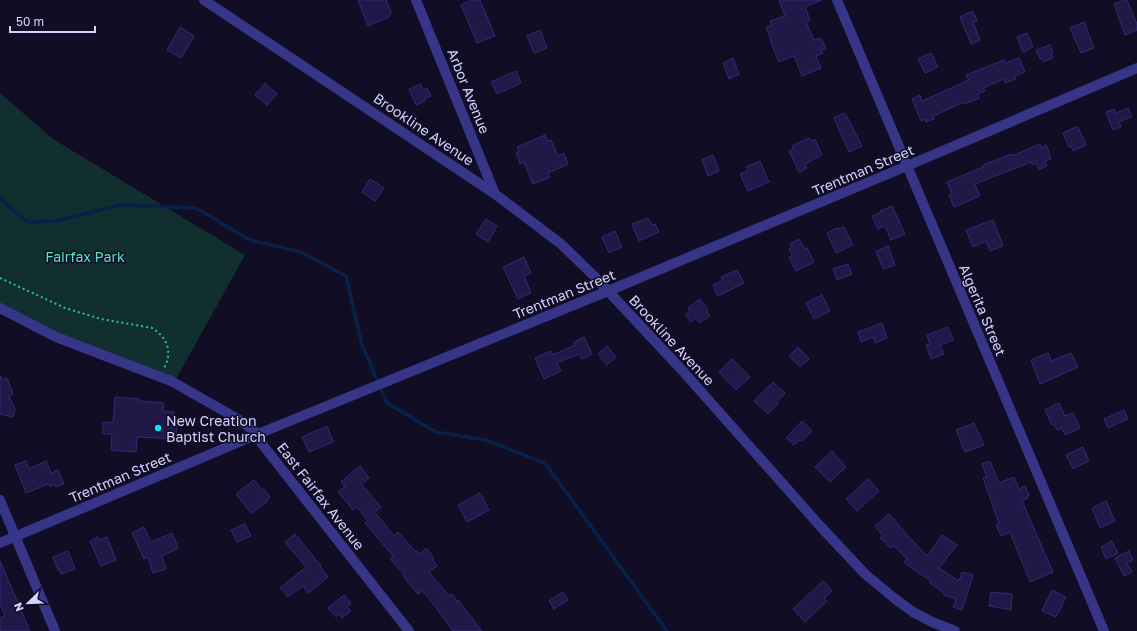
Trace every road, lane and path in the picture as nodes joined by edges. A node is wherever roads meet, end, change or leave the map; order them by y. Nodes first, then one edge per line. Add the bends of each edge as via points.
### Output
1 (204, 0) edge
2 (416, 0) edge
3 (837, 0) edge
4 (1137, 68) edge
5 (907, 166) junction
6 (495, 194) junction
7 (0, 278) edge
8 (608, 291) junction
9 (0, 308) edge
10 (160, 377) junction
11 (258, 434) junction
12 (0, 500) edge
13 (16, 537) junction
14 (0, 543) edge
15 (55, 631) edge
16 (409, 631) edge
17 (955, 631) edge
18 (1104, 631) edge

1 - 6 street, Brookline Avenue
2 - 6 street, Arbor Avenue
3 - 5 street, Algerita Street
4 - 5 street, Trentman Street
5 - 8 street, Trentman Street
5 - 18 street, Algerita Street
6 - 8 street, Brookline Avenue via 561,244
7 - 10 path via 65,308 101,319 152,328 159,332 165,339 169,354
8 - 11 street, Trentman Street
8 - 17 street, Brookline Avenue via 865,574 913,612
9 - 10 street, East Fairfax Avenue via 56,337
10 - 11 street, East Fairfax Avenue via 238,419
11 - 13 street, Trentman Street
11 - 16 street, East Fairfax Avenue via 262,444
12 - 13 street
13 - 14 street, Trentman Street
13 - 15 street

